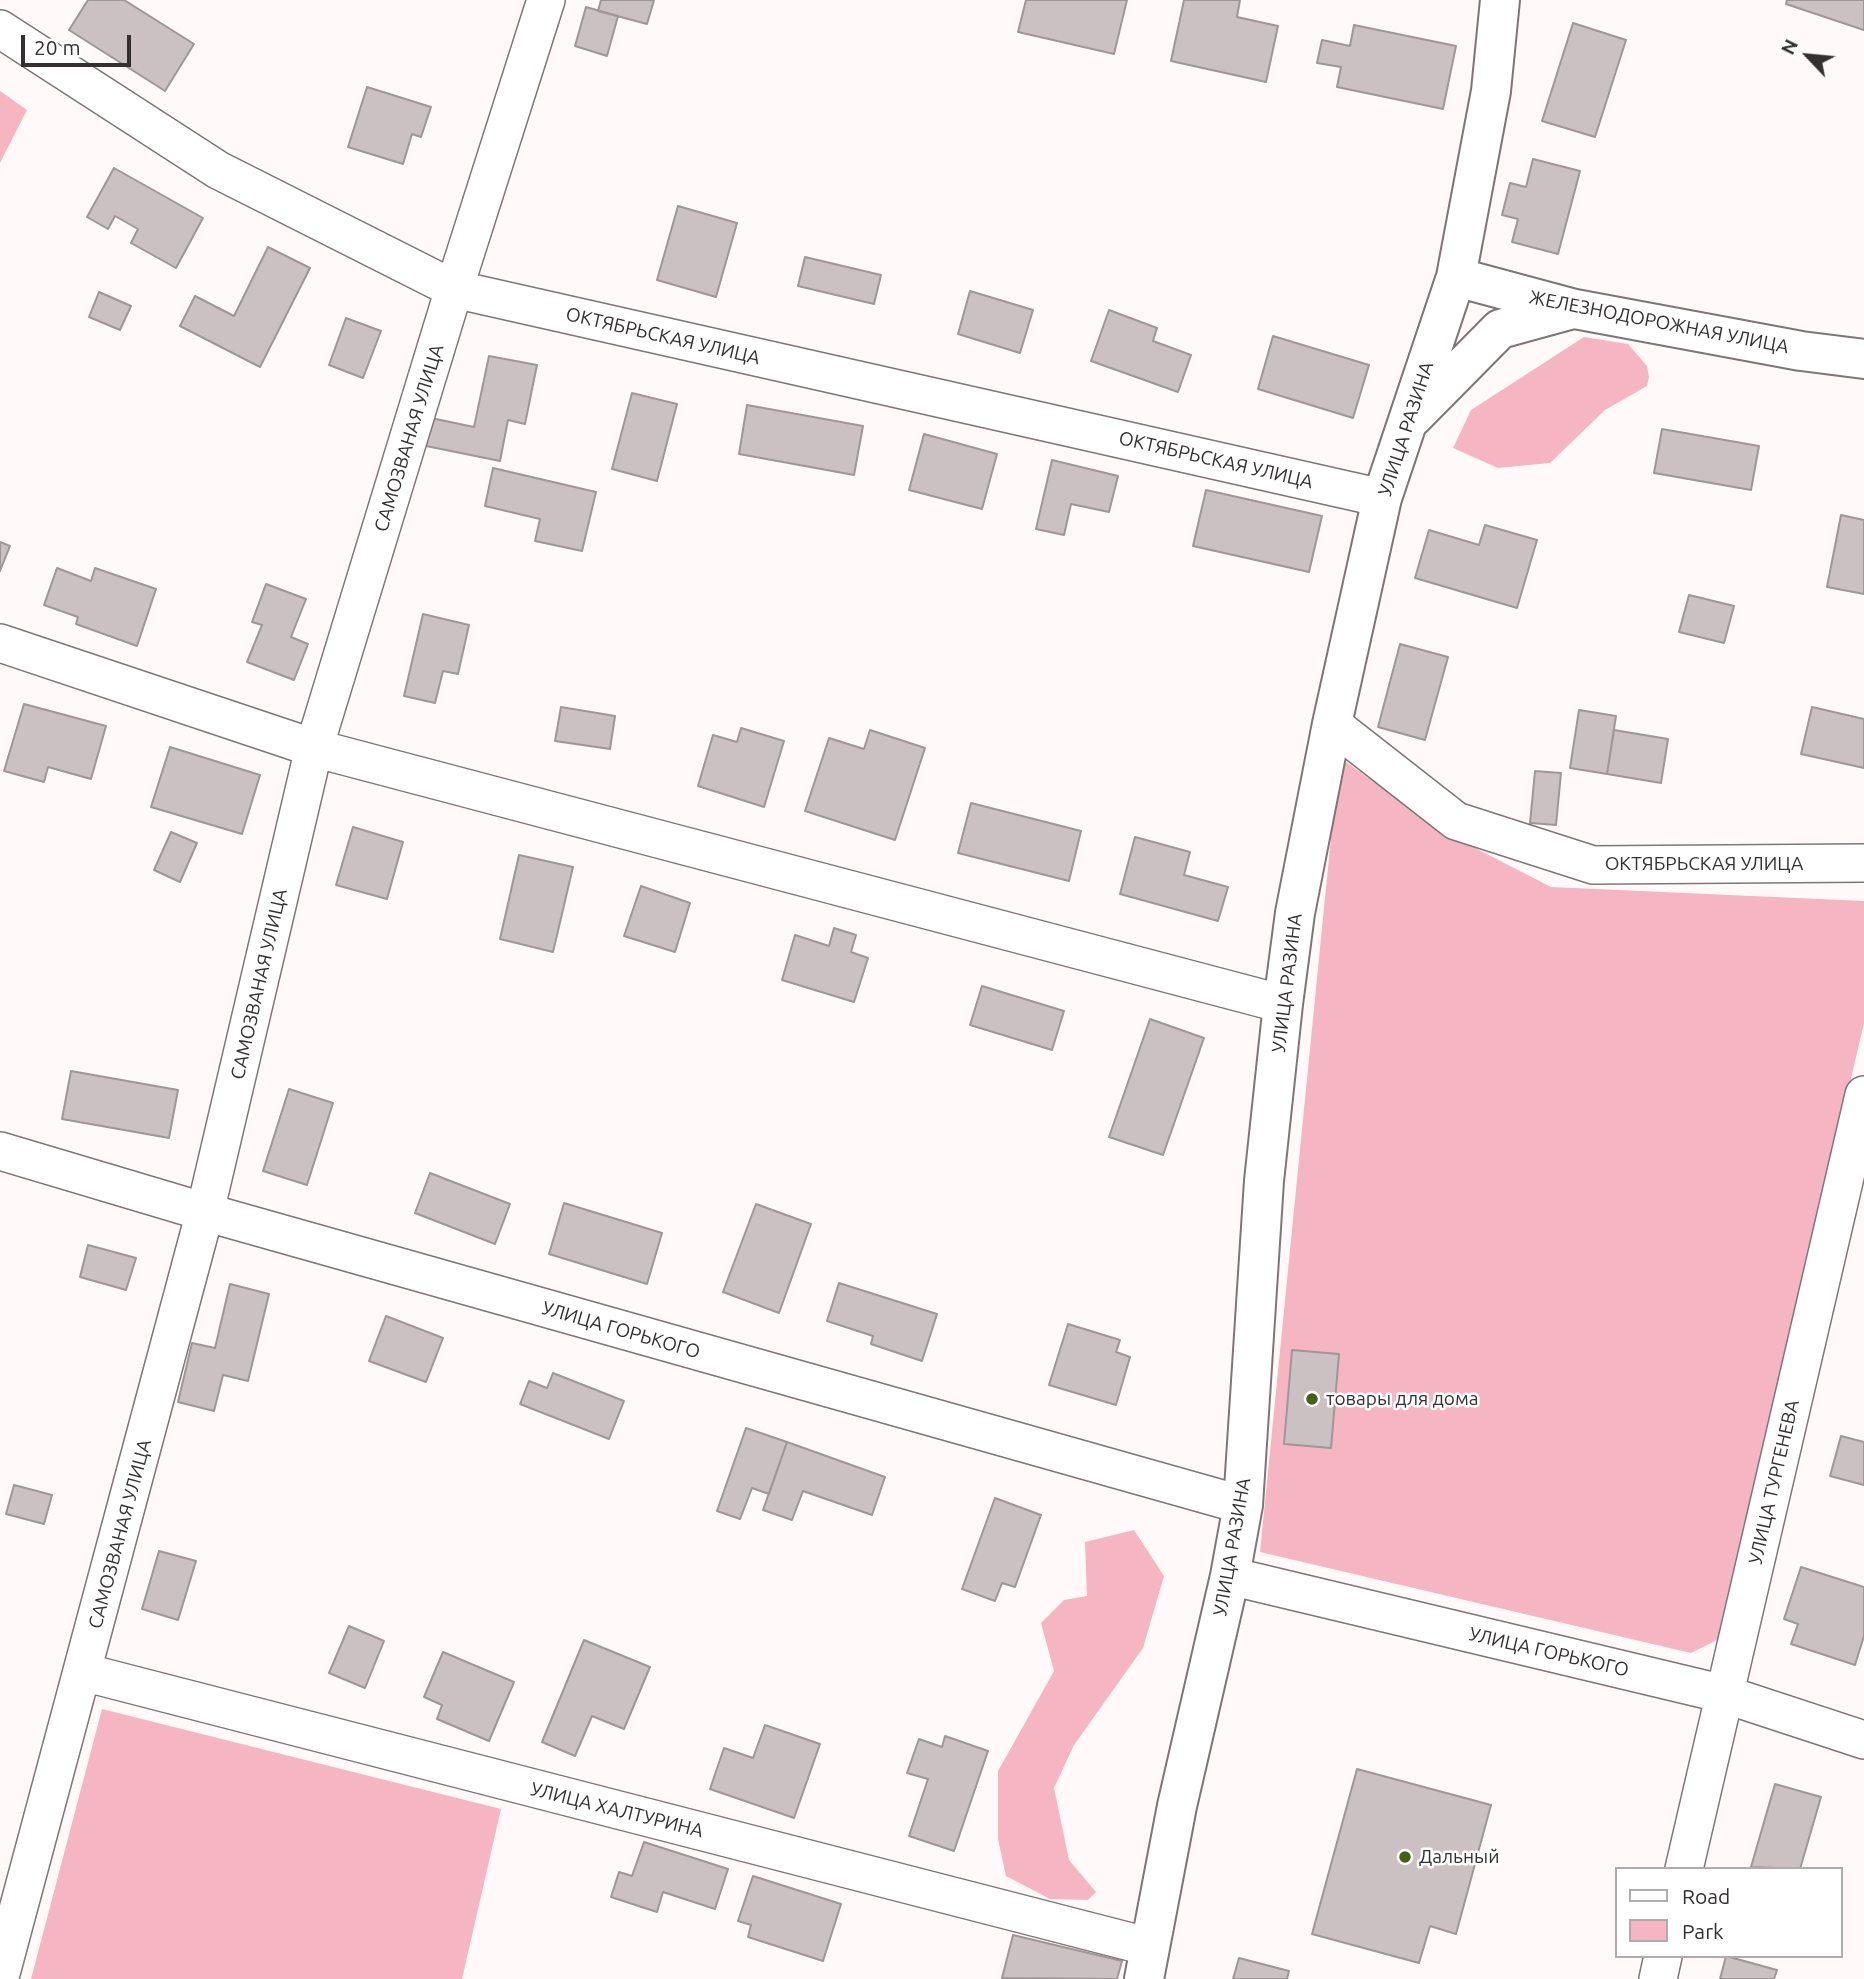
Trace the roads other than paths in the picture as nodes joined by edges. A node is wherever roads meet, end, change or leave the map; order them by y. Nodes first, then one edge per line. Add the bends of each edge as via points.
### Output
1 (546, 0) edge
2 (1500, 0) edge
3 (0, 29) edge
4 (1456, 277) junction
5 (454, 289) junction
6 (1575, 309) junction
7 (1864, 359) edge
8 (1407, 424) junction
9 (1382, 498) junction
10 (0, 643) edge
11 (1332, 724) junction
12 (314, 748) junction
13 (1864, 863) edge
14 (1283, 1004) junction
15 (1864, 1095) edge
16 (0, 1151) edge
17 (205, 1212) junction
18 (1243, 1505) junction
19 (1230, 1576) junction
20 (83, 1672) junction
21 (1724, 1694) junction
22 (1864, 1740) edge
23 (1684, 1867) edge
24 (1663, 1958) edge
25 (1147, 1963) edge
26 (0, 1977) edge
27 (1658, 1979) edge

1 - 5 street, САМОЗВАНАЯ УЛИЦА
2 - 4 street, УЛИЦА РАЗИНА via 1492,91
3 - 5 street, ОКТЯБРЬСКАЯ УЛИЦА via 218,170
4 - 6 street, ЖЕЛЕЗНОДОРОЖНАЯ УЛИЦА
4 - 8 street, УЛИЦА РАЗИНА
5 - 9 street, ОКТЯБРЬСКАЯ УЛИЦА
5 - 12 street, САМОЗВАНАЯ УЛИЦА
6 - 7 street, ЖЕЛЕЗНОДОРОЖНАЯ УЛИЦА
6 - 8 street via 1500,330
8 - 9 street, УЛИЦА РАЗИНА
9 - 11 street, УЛИЦА РАЗИНА
10 - 12 street
11 - 13 street, ОКТЯБРЬСКАЯ УЛИЦА via 1456,821 1593,865
11 - 14 street, УЛИЦА РАЗИНА via 1295,914
12 - 14 street
12 - 17 street, САМОЗВАНАЯ УЛИЦА
14 - 18 street, УЛИЦА РАЗИНА via 1264,1181
15 - 21 street, УЛИЦА ТУРГЕНЕВА
16 - 17 street, УЛИЦА ГОРЬКОГО
17 - 18 street, УЛИЦА ГОРЬКОГО
17 - 20 street, САМОЗВАНАЯ УЛИЦА
18 - 19 street, УЛИЦА РАЗИНА
19 - 21 street, УЛИЦА ГОРЬКОГО
19 - 25 street, УЛИЦА РАЗИНА via 1177,1806
20 - 25 street, УЛИЦА ХАЛТУРИНА
20 - 26 street, САМОЗВАНАЯ УЛИЦА
21 - 22 street, УЛИЦА ГОРЬКОГО
21 - 23 street, УЛИЦА ТУРГЕНЕВА
24 - 27 street

